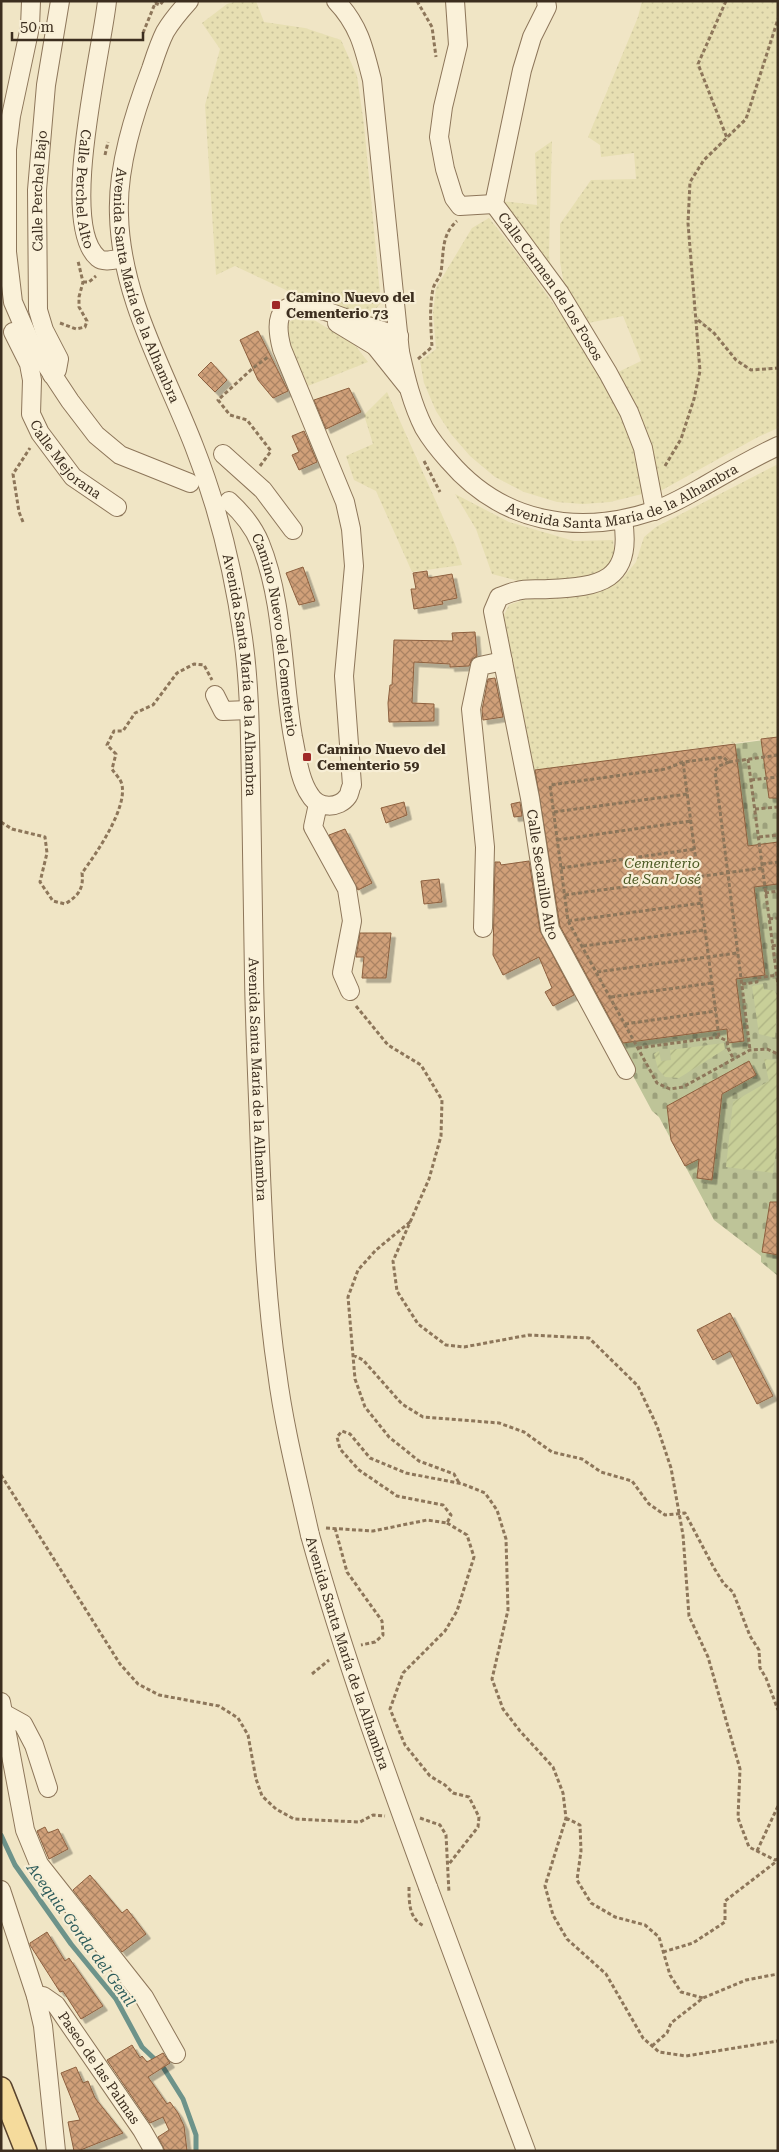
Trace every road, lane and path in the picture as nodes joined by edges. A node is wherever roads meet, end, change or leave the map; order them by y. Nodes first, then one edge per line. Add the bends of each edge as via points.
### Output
1 (31, 1) edge
2 (60, 1) edge
3 (107, 1) edge
4 (156, 1) edge
5 (163, 1) edge
6 (336, 1) edge
7 (417, 1) edge
8 (455, 1) edge
9 (546, 1) edge
10 (726, 1) edge
11 (187, 2) edge
12 (778, 19) edge
13 (437, 63) dead end
14 (727, 138) junction
15 (4, 149) edge
16 (494, 204) junction
17 (460, 206) junction
18 (85, 235) junction
19 (123, 258) junction
20 (396, 303) junction
21 (316, 309) junction
22 (38, 310) junction
23 (19, 320) junction
24 (697, 320) junction
25 (362, 324) junction
26 (374, 346) junction
27 (405, 349) junction
28 (273, 353) dead end
29 (778, 368) edge
30 (52, 375) junction
31 (407, 386) junction
32 (40, 433) junction
33 (778, 446) edge
34 (223, 454) dead end
35 (258, 467) dead end
36 (662, 470) dead end
37 (190, 483) dead end
38 (229, 501) dead end
39 (117, 507) dead end
40 (655, 511) junction
41 (623, 520) junction
42 (23, 522) dead end
43 (292, 530) dead end
44 (503, 661) junction
45 (215, 695) joint
46 (249, 710) junction
47 (778, 755) edge
48 (748, 759) junction
49 (683, 762) junction
50 (729, 762) junction
51 (778, 777) edge
52 (751, 780) junction
53 (687, 794) junction
54 (318, 804) junction
55 (778, 806) edge
56 (755, 809) junction
57 (554, 812) junction
58 (691, 821) junction
59 (1, 822) edge
60 (778, 834) edge
61 (758, 837) junction
62 (558, 840) junction
63 (695, 849) junction
64 (778, 862) edge
65 (762, 866) junction
66 (561, 868) junction
67 (727, 872) junction
68 (698, 876) junction
69 (778, 891) edge
70 (766, 893) junction
71 (565, 895) junction
72 (702, 903) junction
73 (778, 918) edge
74 (769, 919) junction
75 (568, 921) junction
76 (483, 928) dead end
77 (705, 930) junction
78 (778, 945) edge
79 (583, 946) junction
80 (772, 946) junction
81 (737, 953) junction
82 (709, 957) junction
83 (597, 972) junction
84 (777, 975) edge
85 (712, 983) junction
86 (742, 984) junction
87 (778, 985) edge
88 (350, 991) joint
89 (611, 997) junction
90 (716, 1011) junction
91 (625, 1024) junction
92 (719, 1037) junction
93 (668, 1044) junction
94 (638, 1048) junction
95 (668, 1050) dead end
96 (750, 1050) junction
97 (778, 1054) edge
98 (734, 1058) junction
99 (626, 1070) dead end
100 (412, 1220) junction
101 (353, 1355) junction
102 (1, 1475) edge
103 (460, 1484) junction
104 (679, 1512) junction
105 (447, 1523) junction
106 (335, 1528) junction
107 (309, 1530) junction
108 (360, 1645) dead end
109 (329, 1660) dead end
110 (312, 1674) dead end
111 (2, 1707) edge
112 (778, 1710) edge
113 (48, 1788) dead end
114 (778, 1806) edge
115 (388, 1816) dead end
116 (420, 1818) dead end
117 (566, 1818) junction
118 (757, 1851) junction
119 (777, 1860) edge
120 (449, 1864) junction
121 (1, 1890) edge
122 (441, 1921) junction
123 (663, 1952) junction
124 (778, 1974) edge
125 (36, 1996) junction
126 (703, 1998) junction
127 (778, 2041) edge
128 (652, 2046) junction
129 (176, 2054) dead end
130 (1, 2088) edge
131 (26, 2151) edge
132 (56, 2151) edge
133 (154, 2151) edge
134 (526, 2151) edge

1 - 15 street via 30,27
2 - 22 street, Calle Perchel Bajo via 46,85 37,190
3 - 18 street, Calle Perchel Alto via 84,143 81,222
4 - 5 path via 155,4
6 - 20 street, Avenida Santa María de la Alhambra via 350,16 363,43 372,80
7 - 13 path via 432,27
8 - 17 street via 458,45 439,137 444,169
9 - 16 street, Calle Carmen de los Fosos via 522,70
10 - 14 path via 698,64
11 - 19 street, Avenida Santa María de la Alhambra via 163,37 130,134 119,210
12 - 14 path via 746,119
14 - 24 path via 704,160 690,182 688,223
15 - 23 street via 9,284
16 - 17 street
16 - 40 street, Calle Carmen de los Fosos via 558,292 629,412 643,448
17 - 27 path via 457,221 448,229 440,275 433,287 430,313 432,347 424,356
18 - 19 street, Calle Perchel Alto via 97,257 103,260
18 - 22 path via 77,242 76,255 83,276 79,307 87,321 85,327 76,329 61,323 47,311
19 - 46 street, Avenida Santa María de la Alhambra via 134,302 194,446 216,513 244,641
20 - 25 street via 374,321
20 - 27 street, Avenida Santa María de la Alhambra
21 - 25 street
21 - 26 street
21 - 54 street via 296,305 287,308 278,322 278,332 282,350 345,502 353,546 344,676 352,785 341,802 329,806
22 - 30 street, Calle Perchel Bajo via 44,330 60,359
23 - 30 street
23 - 32 street, Calle Mejorana via 10,324 29,364 31,414
24 - 29 path via 714,333 736,360 751,370
24 - 36 path via 700,371 694,399 681,439
25 - 27 street
26 - 27 street
26 - 31 street
27 - 31 street, Avenida Santa María de la Alhambra
28 - 35 path via 218,400 230,415 247,420 271,451
30 - 37 street via 108,446 135,462
31 - 41 street, Avenida Santa María de la Alhambra via 425,429 438,449 494,500 523,513 565,523 599,524
32 - 39 street, Calle Mejorana via 73,477
32 - 42 path via 13,474
33 - 40 street, Avenida Santa María de la Alhambra
34 - 43 street via 263,490
38 - 54 street, Camino Nuevo del Cementerio via 252,528 268,568 298,762 310,796
40 - 41 street, Avenida Santa María de la Alhambra
41 - 44 street, Calle Secanillo Alto via 624,556 616,572 602,582 581,587 518,590 499,596 493,611
44 - 76 street via 480,666 471,708 485,847
44 - 99 street, Calle Secanillo Alto via 530,798 550,929
45 - 46 street via 223,711
45 - 59 path via 211,675 204,665 194,664 177,673 153,704 135,713 123,731 114,731 107,745 116,754 112,769 122,782 123,795 116,818 82,873 83,884 77,896 65,904 53,901 40,882 47,853 45,837 12,829
46 - 107 street, Avenida Santa María de la Alhambra via 255,1021 264,1246 277,1372
47 - 48 path
48 - 50 path
48 - 52 path
49 - 50 path via 723,757
49 - 53 path
49 - 57 path via 666,769 550,785
50 - 67 path via 718,766 715,771
51 - 52 path
52 - 56 path
53 - 57 path
53 - 58 path
54 - 88 street via 313,827 346,889 351,913 342,973
55 - 56 path
56 - 61 path
57 - 62 path
58 - 62 path
58 - 63 path
60 - 61 path
61 - 65 path
62 - 66 path
63 - 66 path
63 - 68 path
64 - 65 path
65 - 67 path
65 - 70 path
66 - 71 path
67 - 68 path
67 - 81 path
68 - 71 path
68 - 72 path
69 - 70 path
70 - 74 path
71 - 75 path
72 - 75 path
72 - 77 path
73 - 74 path
74 - 80 path
75 - 79 path
77 - 79 path
77 - 82 path
78 - 80 path
79 - 83 path
80 - 84 path
81 - 82 path
81 - 86 path
82 - 83 path
82 - 85 path
83 - 89 path
84 - 86 path
84 - 87 path
85 - 89 path
85 - 90 path
86 - 96 path
88 - 100 path via 356,1006 388,1045 421,1065 442,1100 441,1136 429,1179
89 - 91 path
90 - 91 path
90 - 92 path
91 - 94 path
92 - 93 path
92 - 98 path via 727,1041
93 - 94 path
93 - 95 path
94 - 98 path via 657,1082 670,1089 683,1087
96 - 97 path via 767,1049
96 - 98 path
100 - 101 path via 358,1270 348,1297
100 - 104 path via 393,1261 397,1291 418,1324 446,1345 464,1347 529,1335 589,1338 638,1386 657,1426 671,1468
101 - 103 path via 365,1407 389,1437 419,1461 454,1474
101 - 104 path via 363,1360 402,1404 422,1417 499,1423 524,1432 552,1452 582,1459 600,1472 632,1481 649,1504 665,1515
102 - 115 path via 120,1664 138,1684 159,1695 219,1706 238,1718 248,1734 262,1796 294,1819 360,1822 373,1815
103 - 105 path via 406,1473 370,1458 350,1434 342,1431 337,1437 340,1449 359,1470 396,1496 443,1505 451,1515
103 - 117 path via 485,1493 497,1510 506,1539 508,1610 492,1679 503,1709 553,1767 563,1793
104 - 112 path via 685,1513 714,1568 733,1592 759,1650 760,1668
104 - 118 path via 689,1616 708,1657 740,1769 738,1818 749,1847
105 - 106 path via 427,1520 373,1531
105 - 120 path via 467,1534 474,1557 464,1591 445,1631 403,1673 390,1709 404,1745 430,1776 454,1793 469,1797 479,1817 478,1827
106 - 107 path
106 - 108 path via 347,1572 382,1622 383,1635 375,1642
107 - 122 street, Avenida Santa María de la Alhambra, bridge via 357,1690
109 - 110 path
111 - 113 street via 23,1724 34,1745
111 - 129 street via 25,1830 39,1864 144,1997
114 - 118 path
116 - 120 path via 440,1825 446,1835
117 - 123 path via 580,1825 577,1880 591,1903 614,1917 645,1925 659,1937
117 - 128 path via 545,1886 552,1915 567,1939 606,1974 642,2038
118 - 119 path
119 - 123 path via 725,1901 725,1922 693,1943
120 - 122 path via 448,1904
121 - 125 street, Paseo de las Palmas
122 - 134 street, Avenida Santa María de la Alhambra
123 - 126 path via 670,1975 681,1992
124 - 126 path via 746,1980
125 - 132 street, Paseo de las Palmas via 43,2026
125 - 133 street, Paseo de las Palmas via 43,1996 56,2005
126 - 128 path via 672,2023 667,2033
127 - 128 path via 686,2056 658,2052
130 - 131 main road

